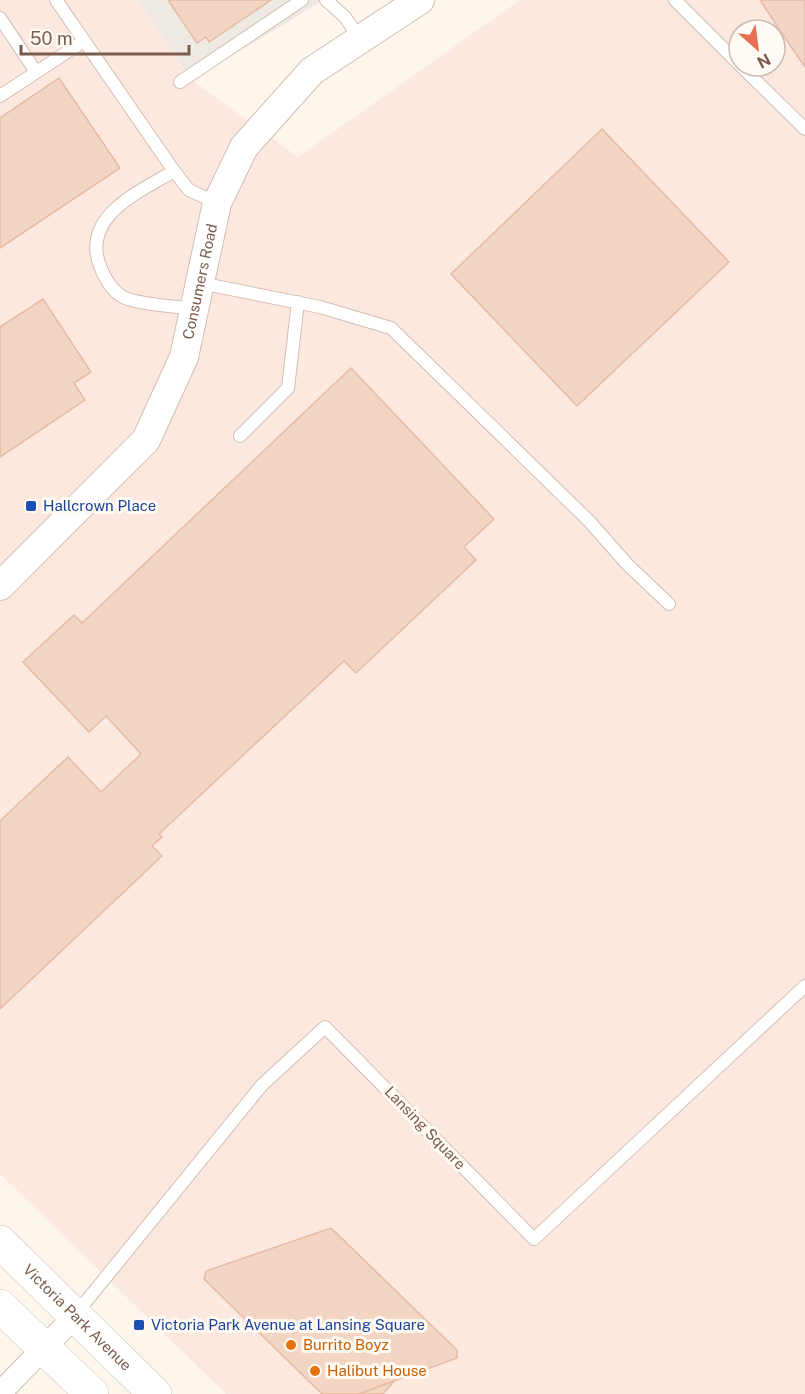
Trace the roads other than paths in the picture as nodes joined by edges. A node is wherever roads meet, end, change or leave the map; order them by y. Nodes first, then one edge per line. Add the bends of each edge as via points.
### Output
1 (56, 0) edge
2 (302, 0) edge
3 (326, 0) edge
4 (420, 0) edge
5 (675, 0) edge
6 (0, 18) edge
7 (360, 39) junction
8 (84, 41) junction
9 (727, 52) edge
10 (36, 72) junction
11 (753, 78) edge
12 (180, 82) dead end
13 (0, 96) edge
14 (805, 129) edge
15 (174, 171) junction
16 (217, 203) junction
17 (197, 296) junction
18 (297, 302) junction
19 (240, 436) dead end
20 (0, 586) edge
21 (669, 604) dead end
22 (805, 986) edge
23 (0, 1242) edge
24 (0, 1306) edge
25 (74, 1317) junction
26 (43, 1348) junction
27 (0, 1393) edge
28 (92, 1394) edge
29 (155, 1394) edge

1 - 8 lane
2 - 12 lane
3 - 7 lane via 345,17
4 - 7 street, Consumers Road
5 - 9 lane
6 - 10 lane
7 - 16 street, Consumers Road via 312,71 244,147
8 - 10 lane
8 - 15 lane
10 - 13 lane
11 - 14 lane
15 - 16 lane via 189,190
15 - 17 lane via 116,207 96,235 96,256 112,288 126,298
16 - 17 street, Consumers Road
17 - 18 lane
17 - 20 street, Consumers Road via 184,357 146,440
18 - 19 lane via 288,388
18 - 21 lane via 391,328
22 - 25 lane, Lansing Square via 534,1239 325,1027 262,1085
23 - 25 main road, Victoria Park Avenue
24 - 26 main road
25 - 26 street
25 - 29 main road, Victoria Park Avenue
26 - 27 street
26 - 28 main road

